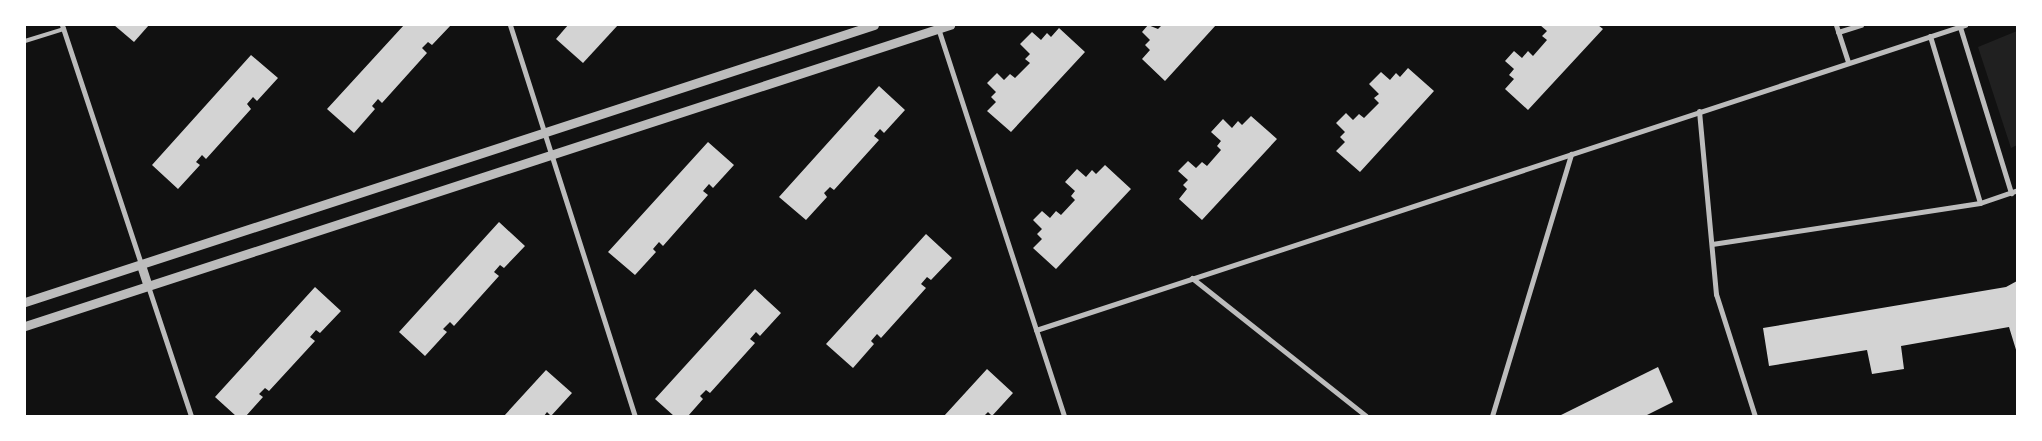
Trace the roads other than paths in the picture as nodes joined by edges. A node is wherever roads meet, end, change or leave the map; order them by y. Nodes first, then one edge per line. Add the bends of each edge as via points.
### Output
1 (510, 25) edge
2 (874, 25) edge
3 (950, 25) edge
4 (1836, 25) edge
5 (1861, 25) edge
6 (1963, 26) edge
7 (63, 27) edge
8 (938, 27) edge
9 (1838, 32) junction
10 (1930, 36) junction
11 (25, 41) edge
12 (1848, 62) junction
13 (1699, 111) junction
14 (546, 132) junction
15 (554, 154) junction
16 (1571, 154) junction
17 (2017, 190) edge
18 (2011, 193) junction
19 (1980, 203) junction
20 (1712, 244) junction
21 (141, 265) junction
22 (1192, 278) junction
23 (148, 286) junction
24 (25, 302) edge
25 (25, 326) edge
26 (1036, 330) junction
27 (191, 416) edge
28 (636, 416) edge
29 (1064, 416) edge
30 (1366, 416) edge
31 (1492, 416) edge
32 (1755, 416) edge

1 - 14 street
2 - 14 street
3 - 8 street
4 - 9 street
5 - 9 street
6 - 10 street
6 - 18 street
7 - 11 lane
7 - 21 street
8 - 15 street
8 - 26 street
9 - 12 street
10 - 12 street
10 - 19 street
12 - 13 street
13 - 16 street
13 - 20 street
14 - 15 street
14 - 21 street
15 - 23 street
15 - 28 street
16 - 22 street
16 - 31 street
17 - 18 street
18 - 19 street
19 - 20 street
20 - 32 street via 1716,294
21 - 23 street
21 - 24 street
22 - 26 street
22 - 30 street
23 - 25 street
23 - 27 street
26 - 29 street

